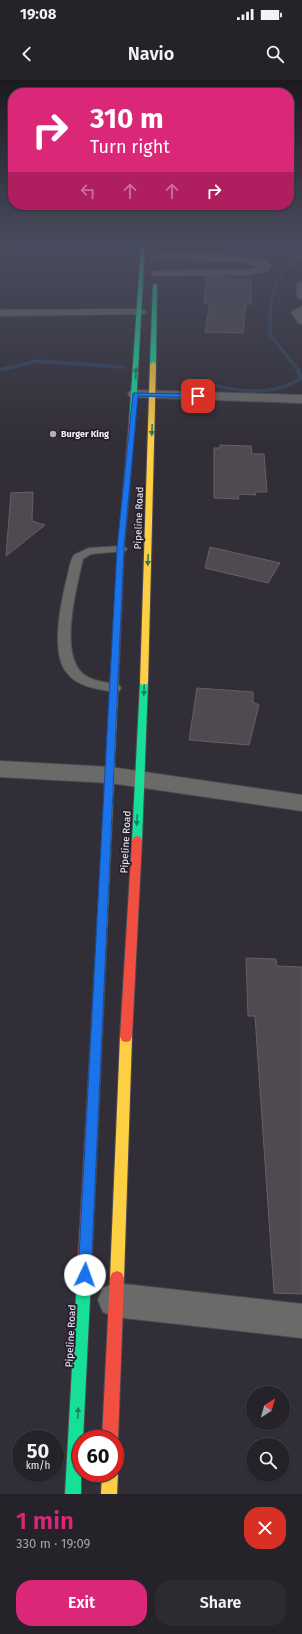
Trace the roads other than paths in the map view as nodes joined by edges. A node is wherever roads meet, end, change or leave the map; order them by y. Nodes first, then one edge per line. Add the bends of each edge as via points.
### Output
1 (155, 311) edge
2 (299, 311) edge
3 (140, 312) joint
4 (0, 313) edge
5 (302, 321) edge
6 (135, 394) junction
7 (153, 395) junction
8 (302, 399) edge
9 (123, 545) junction
10 (114, 688) junction
11 (0, 769) edge
12 (110, 775) junction
13 (139, 779) junction
14 (302, 804) edge
15 (115, 1300) junction
16 (302, 1321) edge
17 (110, 1430) edge
18 (110, 1482) edge
19 (73, 1494) edge
20 (109, 1494) edge

1 - 7 main road, Pipeline Road
2 - 5 street
3 - 4 street
6 -> 3 main road, Pipeline Road
6 - 7 street
6 - 9 main road, Pipeline Road
7 - 8 street
7 -> 13 main road, Pipeline Road via 145,543 143,725
9 - 10 main road, Pipeline Road
9 - 10 lane via 89,551 78,557 66,620 65,651 70,669 81,679
10 - 12 main road, Pipeline Road
11 - 12 street
12 - 13 street
19 -> 12 main road, Pipeline Road
13 - 14 street
13 -> 15 main road, Pipeline Road
15 - 16 street
15 - 17 main road, Pipeline Road
18 - 20 main road

